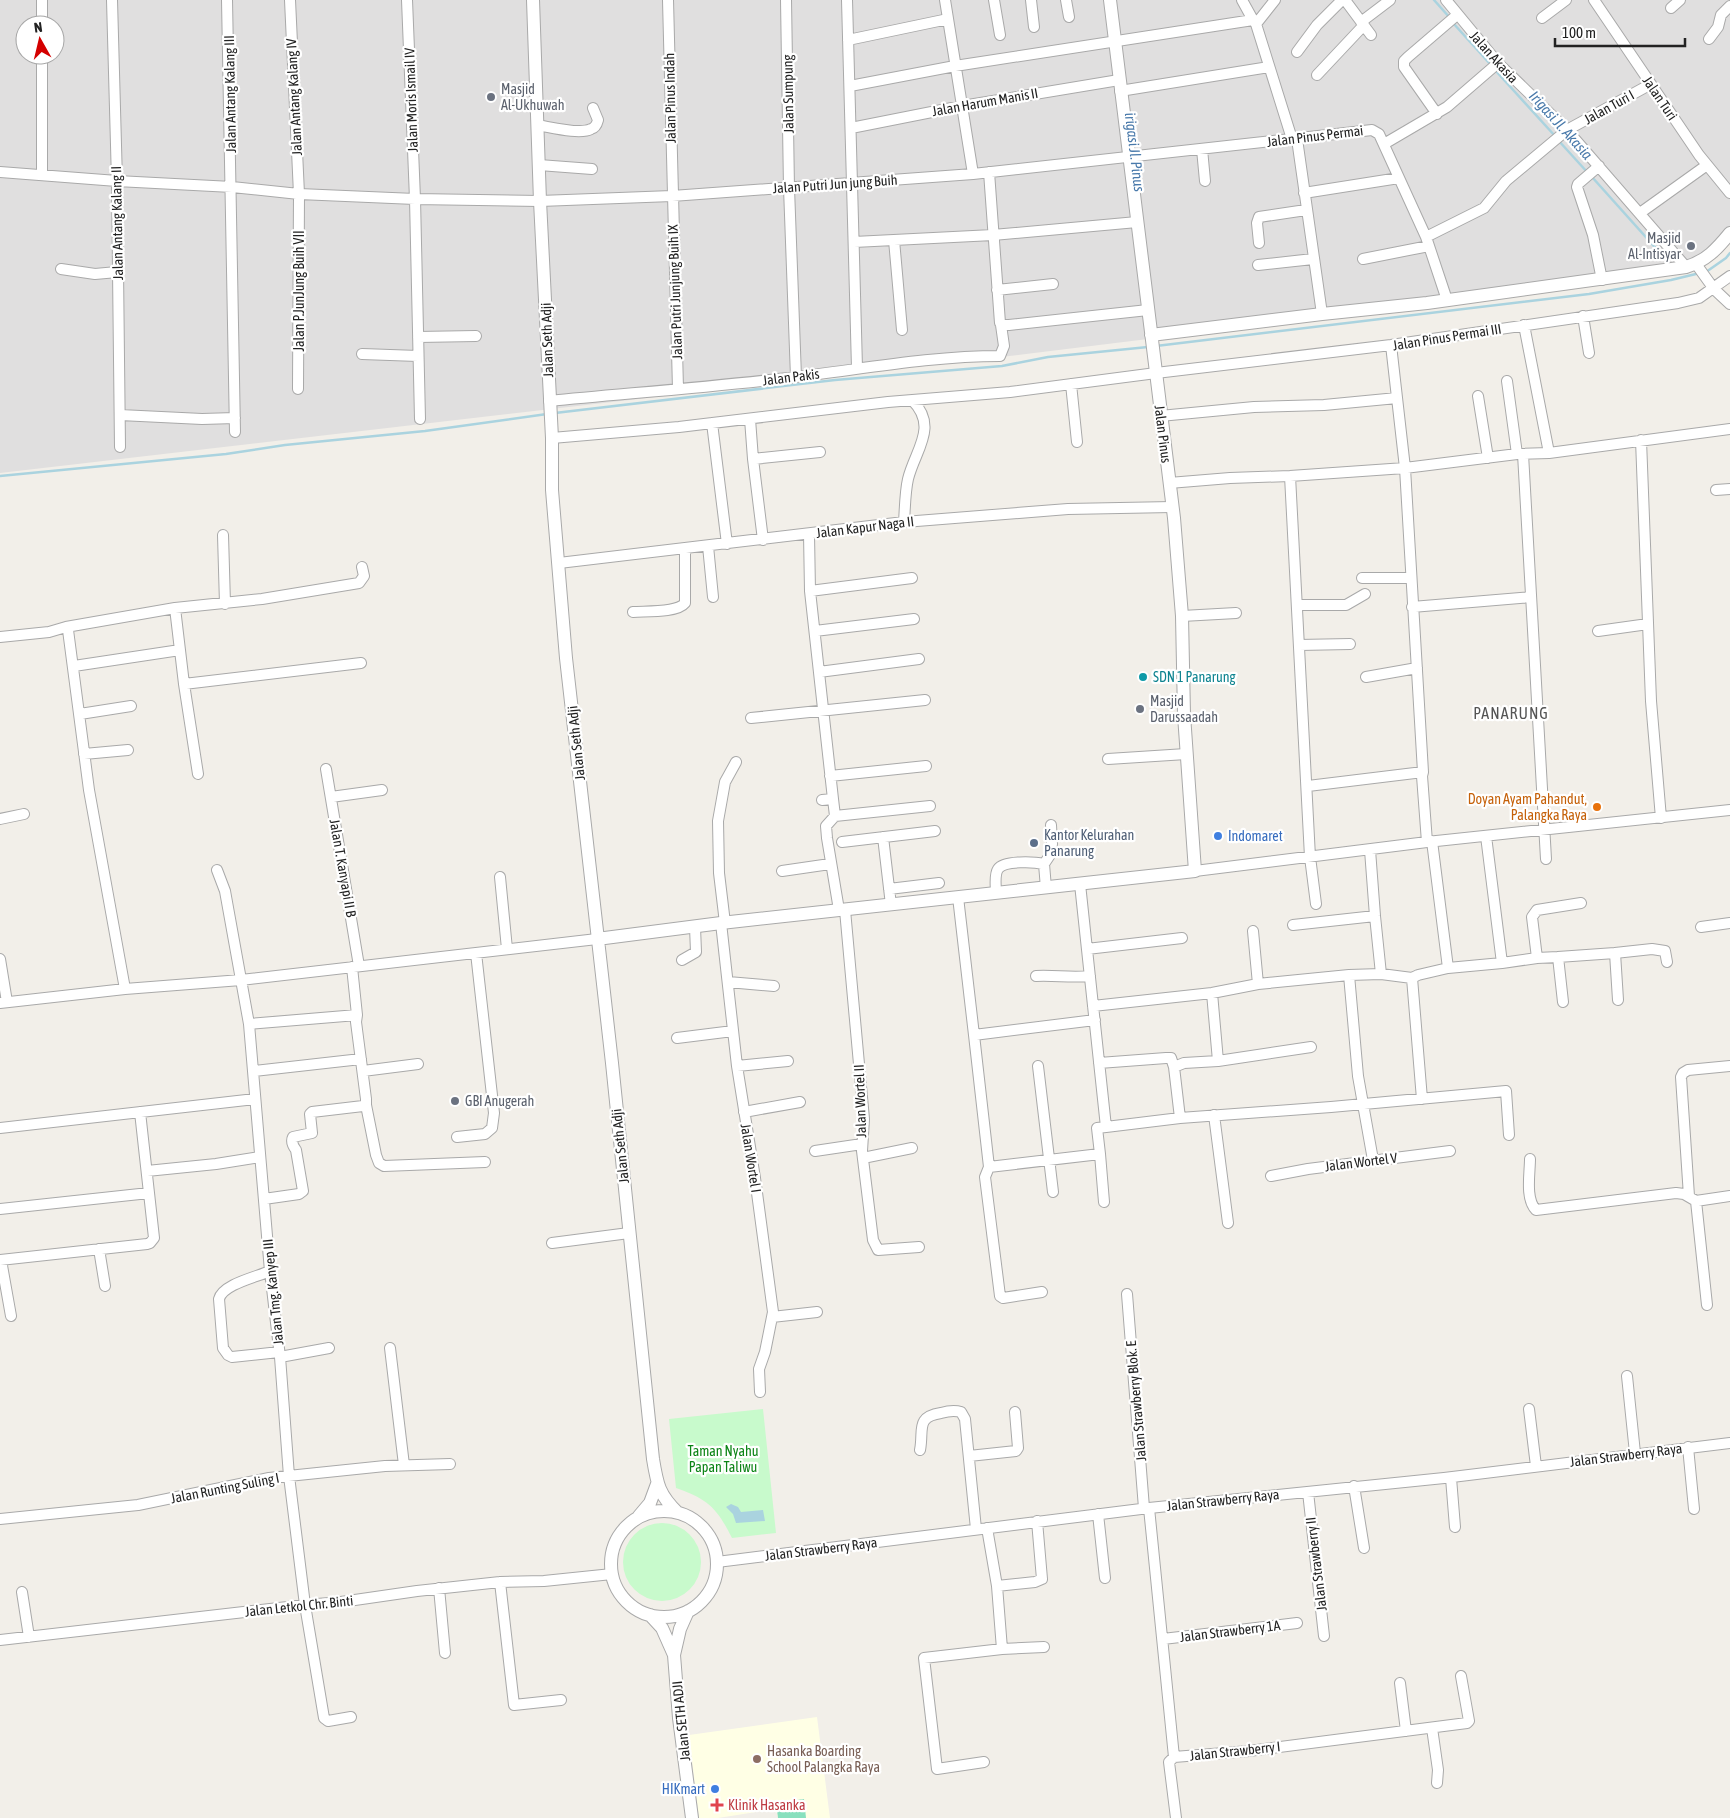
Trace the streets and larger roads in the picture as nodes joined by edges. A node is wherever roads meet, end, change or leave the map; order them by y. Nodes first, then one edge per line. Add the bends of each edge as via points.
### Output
1 (42, 0) edge
2 (112, 0) edge
3 (227, 0) edge
4 (290, 0) edge
5 (406, 0) edge
6 (533, 0) edge
7 (668, 0) edge
8 (786, 0) edge
9 (847, 0) edge
10 (945, 0) edge
11 (994, 0) edge
12 (1031, 0) edge
13 (1066, 0) edge
14 (1110, 0) edge
15 (1242, 0) edge
16 (1275, 0) edge
17 (1344, 0) edge
18 (1390, 0) edge
19 (1566, 0) edge
20 (1594, 0) edge
21 (1680, 0) edge
22 (1449, 1) edge
23 (1730, 6) edge
24 (1671, 8) dead end
25 (42, 15) edge
26 (1457, 15) junction
27 (1069, 17) dead end
28 (1542, 18) dead end
29 (948, 20) junction
30 (1254, 22) junction
31 (1362, 24) junction
32 (1034, 27) dead end
33 (1000, 35) dead end
34 (1371, 35) dead end
35 (1709, 39) dead end
36 (848, 40) junction
37 (1114, 40) junction
38 (1297, 52) dead end
39 (1498, 63) junction
40 (42, 65) edge
41 (955, 66) junction
42 (1269, 67) junction
43 (1317, 75) dead end
44 (1651, 84) junction
45 (1120, 85) junction
46 (850, 86) junction
47 (962, 106) junction
48 (593, 108) dead end
49 (1437, 114) junction
50 (537, 125) junction
51 (851, 128) junction
52 (1567, 130) junction
53 (1294, 139) junction
54 (1384, 144) junction
55 (1202, 149) junction
56 (1129, 157) junction
57 (539, 165) junction
58 (1707, 165) junction
59 (1599, 166) junction
60 (592, 169) dead end
61 (0, 172) edge
62 (988, 172) junction
63 (973, 174) junction
64 (42, 175) junction
65 (1399, 178) junction
66 (117, 181) junction
67 (1205, 181) dead end
68 (852, 183) junction
69 (232, 187) junction
70 (789, 188) junction
71 (1304, 193) junction
72 (1730, 193) edge
73 (299, 194) junction
74 (672, 196) junction
75 (415, 199) junction
76 (540, 201) junction
77 (1306, 210) junction
78 (1640, 213) junction
79 (1137, 222) junction
80 (1730, 233) edge
81 (993, 234) junction
82 (894, 240) junction
83 (1427, 241) junction
84 (854, 242) junction
85 (1259, 243) dead end
86 (1313, 259) junction
87 (1363, 259) dead end
88 (1258, 265) dead end
89 (61, 269) dead end
90 (1697, 270) junction
91 (118, 272) junction
92 (1730, 276) edge
93 (1602, 280) junction
94 (1053, 284) dead end
95 (1714, 289) junction
96 (997, 290) junction
97 (1447, 300) junction
98 (1730, 304) edge
99 (1148, 310) junction
100 (1322, 314) junction
101 (1583, 316) junction
102 (1001, 325) junction
103 (1524, 325) junction
104 (902, 330) dead end
105 (476, 336) dead end
106 (418, 337) junction
107 (1151, 338) junction
108 (1391, 345) junction
109 (1589, 353) dead end
110 (362, 354) dead end
111 (418, 356) junction
112 (856, 368) junction
113 (1156, 373) junction
114 (796, 377) junction
115 (1507, 381) dead end
116 (1071, 384) junction
117 (298, 389) dead end
118 (678, 389) junction
119 (1478, 396) dead end
120 (1397, 398) junction
121 (912, 400) junction
122 (549, 402) junction
123 (120, 415) junction
124 (1160, 416) junction
125 (235, 418) junction
126 (750, 418) junction
127 (420, 419) dead end
128 (712, 423) junction
129 (1730, 429) edge
130 (235, 432) dead end
131 (552, 438) junction
132 (1641, 440) junction
133 (1077, 442) dead end
134 (120, 447) dead end
135 (820, 452) dead end
136 (1549, 453) junction
137 (1520, 454) junction
138 (1488, 458) junction
139 (753, 459) junction
140 (1405, 468) junction
141 (1290, 476) junction
142 (1169, 483) junction
143 (1730, 489) edge
144 (1716, 490) dead end
145 (1172, 507) junction
146 (904, 522) junction
147 (809, 534) junction
148 (223, 535) dead end
149 (763, 540) junction
150 (727, 544) junction
151 (708, 546) junction
152 (685, 548) junction
153 (559, 563) junction
154 (362, 567) dead end
155 (912, 578) dead end
156 (1362, 578) dead end
157 (1411, 578) junction
158 (810, 591) junction
159 (1365, 594) dead end
160 (714, 597) dead end
161 (1531, 597) junction
162 (225, 604) junction
163 (1297, 604) junction
164 (1412, 607) junction
165 (175, 608) junction
166 (633, 612) dead end
167 (1236, 613) dead end
168 (1182, 616) junction
169 (914, 619) dead end
170 (1648, 624) junction
171 (66, 627) junction
172 (814, 631) junction
173 (1598, 631) dead end
174 (0, 637) edge
175 (1350, 644) dead end
176 (1299, 645) junction
177 (180, 650) junction
178 (919, 659) dead end
179 (361, 663) dead end
180 (74, 666) junction
181 (1417, 668) junction
182 (819, 672) junction
183 (1366, 677) dead end
184 (184, 684) junction
185 (925, 700) dead end
186 (131, 706) dead end
187 (824, 711) junction
188 (80, 714) junction
189 (751, 718) dead end
190 (128, 750) dead end
191 (84, 754) junction
192 (1186, 754) junction
193 (1108, 759) dead end
194 (736, 762) dead end
195 (926, 766) dead end
196 (326, 769) dead end
197 (1423, 772) junction
198 (198, 774) dead end
199 (830, 776) junction
200 (1308, 786) junction
201 (382, 790) dead end
202 (331, 797) junction
203 (833, 799) junction
204 (822, 800) dead end
205 (930, 806) dead end
206 (1730, 810) edge
207 (24, 814) dead end
208 (835, 816) junction
209 (1661, 818) junction
210 (0, 819) edge
211 (1051, 825) dead end
212 (1545, 830) junction
213 (935, 831) dead end
214 (1486, 836) junction
215 (883, 837) junction
216 (842, 842) dead end
217 (1429, 842) junction
218 (1370, 850) junction
219 (1310, 857) junction
220 (1546, 859) dead end
221 (830, 864) junction
222 (1044, 864) junction
223 (217, 870) dead end
224 (1195, 870) junction
225 (782, 871) dead end
226 (500, 877) dead end
227 (939, 883) dead end
228 (1080, 884) junction
229 (1046, 888) junction
230 (889, 889) junction
231 (996, 893) junction
232 (958, 897) junction
233 (1316, 904) dead end
234 (1581, 904) dead end
235 (891, 905) junction
236 (842, 910) junction
237 (1375, 916) junction
238 (723, 923) junction
239 (1730, 923) edge
240 (1294, 925) dead end
241 (695, 927) junction
242 (1701, 927) dead end
243 (1253, 931) dead end
244 (1182, 938) dead end
245 (597, 939) junction
246 (507, 949) junction
247 (1087, 949) junction
248 (476, 953) junction
249 (1615, 953) junction
250 (1558, 956) junction
251 (1537, 958) junction
252 (0, 959) edge
253 (682, 960) dead end
254 (1666, 962) dead end
255 (1502, 963) junction
256 (356, 966) junction
257 (1448, 968) junction
258 (1381, 974) junction
259 (1349, 975) junction
260 (1036, 976) dead end
261 (1090, 976) junction
262 (1412, 978) junction
263 (241, 980) junction
264 (728, 982) junction
265 (1258, 984) junction
266 (774, 986) dead end
267 (125, 990) junction
268 (1212, 994) junction
269 (1618, 1000) dead end
270 (1563, 1002) dead end
271 (4, 1003) edge
272 (1094, 1006) junction
273 (357, 1015) junction
274 (1094, 1020) junction
275 (249, 1024) junction
276 (733, 1031) junction
277 (974, 1035) junction
278 (677, 1038) dead end
279 (1311, 1047) dead end
280 (361, 1059) junction
281 (788, 1061) dead end
282 (1218, 1061) junction
283 (1099, 1063) junction
284 (418, 1064) dead end
285 (737, 1066) junction
286 (1038, 1066) dead end
287 (1730, 1066) edge
288 (1174, 1067) junction
289 (254, 1071) junction
290 (363, 1071) junction
291 (255, 1099) junction
292 (1422, 1099) junction
293 (800, 1102) dead end
294 (1364, 1104) junction
295 (366, 1105) junction
296 (140, 1112) junction
297 (744, 1112) junction
298 (1214, 1115) junction
299 (1180, 1118) junction
300 (1106, 1127) junction
301 (0, 1128) edge
302 (1509, 1134) dead end
303 (457, 1137) dead end
304 (862, 1144) junction
305 (912, 1148) dead end
306 (815, 1151) dead end
307 (1450, 1151) dead end
308 (1100, 1154) junction
309 (260, 1157) junction
310 (863, 1158) junction
311 (1530, 1159) dead end
312 (1048, 1160) junction
313 (1373, 1160) junction
314 (485, 1162) dead end
315 (989, 1167) junction
316 (147, 1171) junction
317 (1271, 1176) dead end
318 (1053, 1192) dead end
319 (149, 1193) junction
320 (1730, 1196) edge
321 (1692, 1198) junction
322 (264, 1199) junction
323 (1104, 1202) dead end
324 (0, 1209) edge
325 (1228, 1224) dead end
326 (629, 1233) junction
327 (552, 1243) dead end
328 (919, 1247) dead end
329 (100, 1249) junction
330 (0, 1260) edge
331 (270, 1271) junction
332 (105, 1286) dead end
333 (1042, 1292) dead end
334 (1127, 1294) dead end
335 (1707, 1305) dead end
336 (818, 1312) dead end
337 (11, 1316) dead end
338 (772, 1318) junction
339 (329, 1348) dead end
340 (390, 1348) dead end
341 (279, 1355) junction
342 (1627, 1376) dead end
343 (760, 1392) dead end
344 (1529, 1409) dead end
345 (1015, 1412) dead end
346 (1730, 1443) edge
347 (1688, 1447) junction
348 (920, 1450) dead end
349 (1635, 1453) junction
350 (969, 1456) junction
351 (450, 1464) dead end
352 (404, 1465) junction
353 (1536, 1466) junction
354 (289, 1476) junction
355 (1450, 1478) junction
356 (657, 1484) junction
357 (1354, 1486) junction
358 (1308, 1492) junction
359 (1147, 1508) junction
360 (1694, 1509) dead end
361 (678, 1513) junction
362 (1098, 1514) junction
363 (0, 1519) edge
364 (636, 1519) junction
365 (1037, 1521) junction
366 (1455, 1527) dead end
367 (982, 1528) junction
368 (1364, 1548) dead end
369 (717, 1562) junction
370 (612, 1574) junction
371 (1105, 1578) dead end
372 (500, 1582) junction
373 (997, 1586) junction
374 (440, 1588) junction
375 (22, 1592) dead end
376 (305, 1605) junction
377 (688, 1611) junction
378 (650, 1615) junction
379 (1297, 1623) dead end
380 (1324, 1636) dead end
381 (29, 1637) junction
382 (1163, 1639) junction
383 (0, 1640) edge
384 (1044, 1648) dead end
385 (1002, 1650) junction
386 (445, 1653) dead end
387 (674, 1655) junction
388 (1461, 1676) dead end
389 (1400, 1683) dead end
390 (561, 1700) dead end
391 (351, 1717) dead end
392 (1432, 1728) junction
393 (1406, 1731) junction
394 (1174, 1757) junction
395 (984, 1762) dead end
396 (1437, 1783) dead end
397 (692, 1818) edge
398 (1176, 1818) edge

1 - 25 street
2 - 66 street, Jalan Antang Kalang II
3 - 69 street, Jalan Antang Kalang III
4 - 73 street, Jalan Antang Kalang IV
5 - 75 street, Jalan Moris Ismail IV
6 - 50 street, Jalan Seth Adji
7 - 74 street, Jalan Pinus Indah
8 - 70 street, Jalan Sumpung
9 - 36 street
10 - 29 street
11 - 33 street
12 - 32 street
13 - 27 street
14 - 37 street, Jalan Pinus
15 - 30 street
16 - 30 street
17 - 31 street
17 - 38 street via 1317,25
18 - 31 street
19 - 28 street
20 - 44 street, Jalan Turi
21 - 24 street
22 - 26 street, Jalan Akasia
23 - 35 street via 1721,15 1718,27
26 - 39 street, Jalan Akasia
26 - 49 street via 1404,63
29 - 36 street
29 - 41 street
30 - 37 street
30 - 42 street
31 - 34 street
31 - 43 street
36 - 46 street
37 - 41 street
37 - 45 street, Jalan Pinus
39 - 49 street
39 - 52 street, Jalan Akasia
40 - 64 street
41 - 46 street
41 - 47 street
42 - 45 street, Jalan Harum Manis II
42 - 53 street
44 - 52 street, Jalan Turi I
44 - 58 street, Jalan Turi
45 - 47 street, Jalan Harum Manis II
45 - 56 street, Jalan Pinus
46 - 51 street
47 - 51 street, Jalan Harum Manis II
47 - 63 street
48 - 50 street via 598,120 592,129 583,131
49 - 54 street
50 - 57 street, Jalan Seth Adji
51 - 68 street
52 - 59 street, Jalan Akasia
52 - 83 street, Jalan Turi I via 1506,182 1484,208
53 - 54 street, Jalan Pinus Permai via 1372,130 1379,134
53 - 55 street, Jalan Pinus Permai
53 - 71 street
54 - 65 street, Jalan Pinus Permai
55 - 56 street, Jalan Pinus Permai
55 - 67 street
56 - 62 street, Jalan Putri Jun jung Buih
56 - 79 street, Jalan Pinus
57 - 60 street
57 - 76 street, Jalan Seth Adji
58 - 72 street, Jalan Turi
58 - 78 street
59 - 78 street, Jalan Akasia
59 - 93 street via 1578,184 1578,188 1593,235
61 - 64 street, Jalan Putri Jun jung Buih
62 - 63 street, Jalan Putri Jun jung Buih
62 - 81 street
63 - 68 street, Jalan Putri Jun jung Buih
64 - 66 street, Jalan Putri Jun jung Buih
65 - 71 street
65 - 83 street, Jalan Pinus Permai
66 - 69 street, Jalan Putri Jun jung Buih
66 - 91 street, Jalan Antang Kalang II
68 - 70 street, Jalan Putri Jun jung Buih
68 - 84 street
69 - 73 street, Jalan Putri Jun jung Buih
69 - 125 street, Jalan Antang Kalang III
70 - 74 street, Jalan Putri Jun jung Buih
70 - 114 street, Jalan Sumpung
71 - 77 street
73 - 75 street, Jalan Putri Jun jung Buih
73 - 117 street, Jalan P.JunJung Buih VII
74 - 76 street, Jalan Putri Jun jung Buih
74 - 118 street, Jalan Putri Junjung Buih IX
75 - 76 street, Jalan Putri Jun jung Buih
75 - 106 street, Jalan Moris Ismail IV
76 - 122 street, Jalan Seth Adji
77 - 85 street via 1259,217
77 - 86 street
78 - 90 street, Jalan Akasia
79 - 81 street
79 - 99 street, Jalan Pinus
80 - 90 street
81 - 82 street
81 - 96 street
82 - 84 street
82 - 104 street
83 - 87 street, Jalan Turi I
83 - 97 street, Jalan Pinus Permai
84 - 112 street
86 - 88 street
86 - 100 street
89 - 91 street via 96,274
90 - 93 street
90 - 95 street, Jalan Akasia
91 - 123 street, Jalan Antang Kalang II
92 - 95 street, Jalan Pinus Permai III
93 - 97 street
94 - 96 street
95 - 98 street, Jalan Akasia
95 - 101 street, Jalan Pinus Permai III via 1699,298 1678,303
96 - 102 street
97 - 100 street
99 - 102 street
99 - 107 street, Jalan Pinus
100 - 107 street
101 - 103 street, Jalan Pinus Permai III
101 - 109 street
102 - 112 street, Jalan Pakis via 1004,346 1000,356
103 - 108 street, Jalan Pinus Permai III
103 - 136 street
105 - 106 street
106 - 111 street, Jalan Moris Ismail IV
107 - 113 street, Jalan Pinus
108 - 113 street, Jalan Pinus Permai III
108 - 120 street
110 - 111 street
111 - 127 street, Jalan Moris Ismail IV
112 - 114 street, Jalan Pakis
113 - 116 street, Jalan Pinus Permai III
113 - 124 street, Jalan Pinus
114 - 118 street, Jalan Pakis
115 - 137 street
116 - 121 street, Jalan Pinus Permai III
116 - 133 street
118 - 122 street, Jalan Pakis
119 - 138 street
120 - 124 street
120 - 140 street
121 - 126 street, Jalan Pinus Permai III
121 - 146 street via 921,409 925,425 908,479
122 - 131 street, Jalan Seth Adji
123 - 125 street
123 - 134 street, Jalan Antang Kalang II
124 - 142 street, Jalan Pinus
125 - 130 street, Jalan Antang Kalang III
126 - 128 street, Jalan Pinus Permai III
126 - 139 street
128 - 131 street, Jalan Pinus Permai III
128 - 150 street
129 - 132 street
131 - 153 street, Jalan Seth Adji via 552,490
132 - 136 street
132 - 170 street
135 - 139 street
136 - 137 street
137 - 138 street
137 - 161 street
138 - 140 street
139 - 149 street
140 - 141 street
140 - 157 street
141 - 142 street
141 - 163 street
142 - 145 street, Jalan Pinus
143 - 144 street
145 - 146 street, Jalan Kapur Naga II via 1062,509
145 - 168 street, Jalan Pinus
146 - 147 street, Jalan Kapur Naga II
147 - 149 street, Jalan Kapur Naga II
147 - 158 street
148 - 162 street
149 - 150 street, Jalan Kapur Naga II
150 - 151 street, Jalan Kapur Naga II
151 - 152 street, Jalan Kapur Naga II
151 - 160 street
152 - 153 street, Jalan Kapur Naga II
152 - 166 street via 685,603 682,607
153 - 245 street, Jalan Seth Adji via 566,658
154 - 162 street via 364,576 359,583
155 - 158 street
156 - 157 street
157 - 164 street
158 - 172 street
159 - 163 street via 1346,605
161 - 164 street
161 - 212 street
162 - 165 street
163 - 176 street
164 - 181 street
165 - 171 street
165 - 177 street
167 - 168 street
168 - 192 street, Jalan Pinus
169 - 172 street
170 - 173 street
170 - 209 street
171 - 174 street
171 - 180 street
172 - 182 street
175 - 176 street
176 - 200 street
177 - 180 street
177 - 184 street
178 - 182 street
179 - 184 street
180 - 188 street
181 - 183 street
181 - 197 street
182 - 187 street
184 - 198 street
185 - 187 street
186 - 188 street
187 - 189 street
187 - 199 street
188 - 191 street
190 - 191 street
191 - 267 street
192 - 193 street
192 - 224 street, Jalan Pinus
194 - 238 street, Jalan Wortel I via 724,782 718,821
195 - 199 street
196 - 202 street, Jalan T. Kanyapi II B
197 - 200 street
197 - 217 street
199 - 203 street
200 - 219 street
201 - 202 street
202 - 256 street, Jalan T. Kanyapi II B
203 - 204 street
203 - 208 street
205 - 208 street
206 - 209 street
207 - 210 street
208 - 221 street, Jalan Wortel II via 826,826
209 - 212 street
211 - 222 street via 1052,844
212 - 214 street
212 - 220 street
213 - 215 street
214 - 217 street
214 - 255 street
215 - 216 street
215 - 230 street
217 - 218 street
217 - 257 street
218 - 219 street
218 - 237 street
219 - 224 street
219 - 233 street
221 - 225 street
221 - 236 street, Jalan Wortel II
222 - 229 street
222 - 231 street via 1003,865 996,875
223 - 263 street, Jalan Tmg. Kanyep III via 225,891
224 - 228 street
226 - 246 street
227 - 230 street
228 - 229 street
228 - 247 street
229 - 231 street
230 - 235 street
231 - 232 street
232 - 235 street
232 - 277 street
234 - 251 street via 1536,910
235 - 236 street
236 - 238 street
236 - 304 street, Jalan Wortel II via 864,1119
237 - 240 street
237 - 258 street
238 - 241 street
238 - 264 street, Jalan Wortel I
239 - 242 street
241 - 245 street
241 - 253 street via 696,952
243 - 265 street
244 - 247 street
245 - 246 street
245 - 326 street, Jalan Seth Adji
246 - 248 street
247 - 261 street
248 - 256 street
248 - 303 street via 494,1113 492,1128 485,1134
249 - 250 street
249 - 254 street via 1652,949 1665,951
249 - 269 street
250 - 251 street
250 - 270 street
251 - 255 street
252 - 271 street
255 - 257 street
256 - 263 street
256 - 273 street, Jalan T. Kanyapi II B
257 - 262 street
258 - 259 street
258 - 262 street
259 - 265 street
259 - 294 street via 1358,1076
260 - 261 street
261 - 272 street
262 - 292 street
263 - 267 street
263 - 275 street, Jalan Tmg. Kanyep III
264 - 266 street
264 - 276 street, Jalan Wortel I
265 - 268 street
267 - 271 street
268 - 272 street
268 - 282 street
272 - 274 street
273 - 275 street
273 - 280 street, Jalan T. Kanyapi II B
274 - 277 street
274 - 283 street
275 - 289 street, Jalan Tmg. Kanyep III
276 - 278 street
276 - 285 street, Jalan Wortel I
277 - 315 street
279 - 282 street
280 - 289 street
280 - 290 street, Jalan T. Kanyapi II B
281 - 285 street
282 - 288 street via 1184,1063
283 - 288 street via 1171,1058
283 - 300 street
284 - 290 street
285 - 297 street, Jalan Wortel I
286 - 312 street
287 - 321 street via 1688,1070 1681,1077
288 - 299 street
289 - 291 street, Jalan Tmg. Kanyep III
290 - 295 street, Jalan T. Kanyapi II B
291 - 296 street
291 - 309 street, Jalan Tmg. Kanyep III
292 - 294 street
292 - 302 street via 1506,1091
293 - 297 street
294 - 298 street
294 - 313 street
295 - 314 street, Jalan T. Kanyapi II B via 376,1155 384,1166
295 - 322 street via 312,1112 312,1133 292,1138 303,1191
296 - 301 street
296 - 316 street
297 - 338 street, Jalan Wortel I
298 - 299 street
298 - 325 street
299 - 300 street
300 - 308 street via 1097,1128
304 - 306 street
304 - 310 street, Jalan Wortel II
305 - 310 street
307 - 313 street, Jalan Wortel V
308 - 312 street
308 - 323 street
309 - 316 street
309 - 322 street, Jalan Tmg. Kanyep III
310 - 328 street, Jalan Wortel II via 875,1246 878,1250
311 - 321 street via 1531,1205 1536,1210 1676,1194
312 - 315 street
312 - 318 street
313 - 317 street, Jalan Wortel V
315 - 333 street via 985,1177 1000,1296
316 - 319 street
319 - 324 street
319 - 329 street via 153,1241
320 - 321 street
321 - 335 street
322 - 331 street, Jalan Tmg. Kanyep III
326 - 327 street
326 - 356 street, Jalan Seth Adji
329 - 330 street
329 - 332 street
330 - 337 street
331 - 341 street, Jalan Tmg. Kanyep III
331 - 341 street via 220,1294 223,1348 232,1357
334 - 359 street, Jalan Strawberry Blok. E
336 - 338 street
338 - 343 street, Jalan Wortel I via 758,1369
339 - 341 street
340 - 352 street
341 - 354 street, Jalan Tmg. Kanyep III
342 - 349 street
344 - 353 street
345 - 350 street via 1016,1451
346 - 347 street, Jalan Strawberry Raya
347 - 349 street, Jalan Strawberry Raya
347 - 360 street
348 - 350 street via 924,1419 933,1414 957,1411 965,1419
349 - 353 street, Jalan Strawberry Raya
350 - 367 street
351 - 352 street, Jalan Runting Suling I
352 - 354 street, Jalan Runting Suling I
353 - 355 street, Jalan Strawberry Raya
354 - 363 street, Jalan Runting Suling I via 138,1505
354 - 376 street, Jalan Tmg. Kanyep III
355 - 357 street, Jalan Strawberry Raya
355 - 366 street
356 - 361 street via 669,1505
356 - 364 street via 650,1503
357 - 358 street, Jalan Strawberry Raya
357 - 368 street
358 - 359 street, Jalan Strawberry Raya
358 - 380 street, Jalan Strawberry II
359 - 362 street, Jalan Strawberry Raya
359 - 382 street, Jalan Strawberry I
361 - 364 street via 652,1513
361 - 369 street via 706,1531 714,1546
362 - 365 street, Jalan Strawberry Raya
362 - 371 street
364 - 370 street via 617,1540 612,1553
365 - 367 street, Jalan Strawberry Raya
365 - 373 street via 1042,1578 1035,1582
367 - 369 street, Jalan Strawberry Raya
367 - 373 street
369 - 377 street via 716,1577 710,1590
370 - 372 street, Jalan Letkol Chr. Binti
370 - 378 street via 622,1597 634,1608
372 - 374 street, Jalan Letkol Chr. Binti
372 - 390 street via 514,1705
373 - 385 street
374 - 376 street, Jalan Letkol Chr. Binti
374 - 386 street
375 - 381 street
376 - 381 street, Jalan Letkol Chr. Binti
376 - 391 street, Jalan Tmg. Kanyep III via 324,1718 328,1721
377 - 378 street via 670,1616
377 - 387 street
378 - 387 street via 662,1628
379 - 382 street, Jalan Strawberry 1A
381 - 383 street, Jalan Letkol Chr. Binti
382 - 394 street, Jalan Strawberry I
384 - 385 street
385 - 395 street via 924,1658 937,1769
387 - 397 street, Jalan SETH ADJI
388 - 392 street, Jalan Strawberry I via 1469,1721
389 - 393 street
392 - 393 street, Jalan Strawberry I
392 - 396 street
393 - 394 street, Jalan Strawberry I
394 - 398 street via 1169,1762

